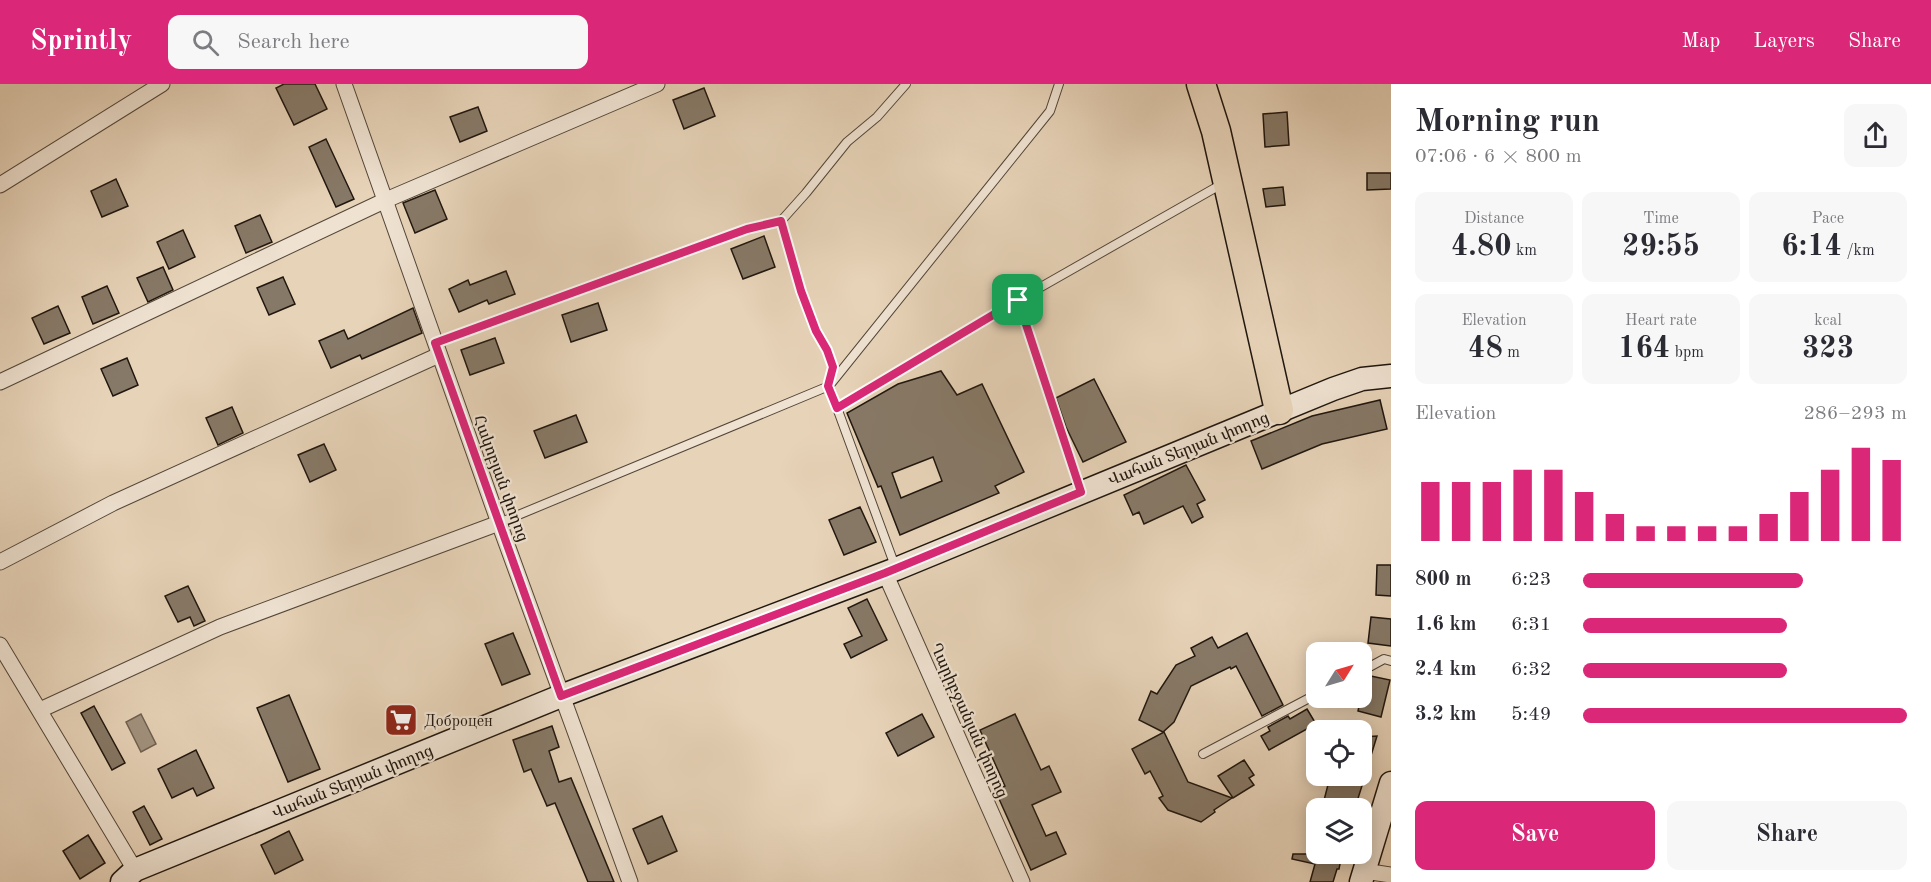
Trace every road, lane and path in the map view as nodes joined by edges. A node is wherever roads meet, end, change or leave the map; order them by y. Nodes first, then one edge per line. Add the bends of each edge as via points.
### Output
1 (162, 84) edge
2 (344, 84) edge
3 (657, 84) edge
4 (906, 84) edge
5 (1059, 84) edge
6 (1200, 84) edge
7 (1227, 181) junction
8 (0, 185) edge
9 (386, 200) junction
10 (781, 221) junction
11 (1018, 300) junction
12 (437, 349) junction
13 (1391, 376) edge
14 (0, 382) edge
15 (828, 386) junction
16 (837, 408) junction
17 (1279, 410) junction
18 (1081, 492) junction
19 (498, 523) junction
20 (0, 562) edge
21 (891, 571) junction
22 (0, 645) edge
23 (1391, 661) edge
24 (1372, 666) edge
25 (561, 696) junction
26 (1306, 700) edge
27 (40, 710) junction
28 (1203, 754) dead end
29 (1391, 783) edge
30 (1363, 876) edge
31 (1391, 876) edge
32 (133, 878) edge
33 (630, 882) edge
34 (1022, 882) edge

1 - 8 street
2 - 9 street, Հակոբյան փողոց
3 - 9 street
4 - 10 lane via 877,117 847,142
5 - 15 lane via 1050,111
6 - 7 highway
7 - 11 lane
7 - 17 highway
9 - 12 street, Հակոբյան փողոց
9 - 14 street
10 - 12 lane via 747,229
10 - 15 lane via 801,291 833,367
11 - 16 lane
11 - 18 lane
12 - 19 street, Հակոբյան փողոց
12 - 20 street via 113,502
13 - 17 street, Վահան Տերյան փողոց via 1362,379
15 - 16 lane
15 - 19 lane
16 - 21 lane
17 - 18 street, Վահան Տերյան փողոց
18 - 21 street, Վահան Տերյան փողոց
19 - 25 street, Հակոբյան փողոց
19 - 27 street via 220,627
21 - 25 street, Վահան Տերյան փողոց
21 - 34 street, Ղարիբջանյան փողոց
22 - 27 street
23 - 24 lane via 1384,659
25 - 32 street, Վահան Տերյան փողոց
25 - 33 street, Հակոբյան փողոց
26 - 28 lane
27 - 32 street
29 - 30 street
30 - 31 street

